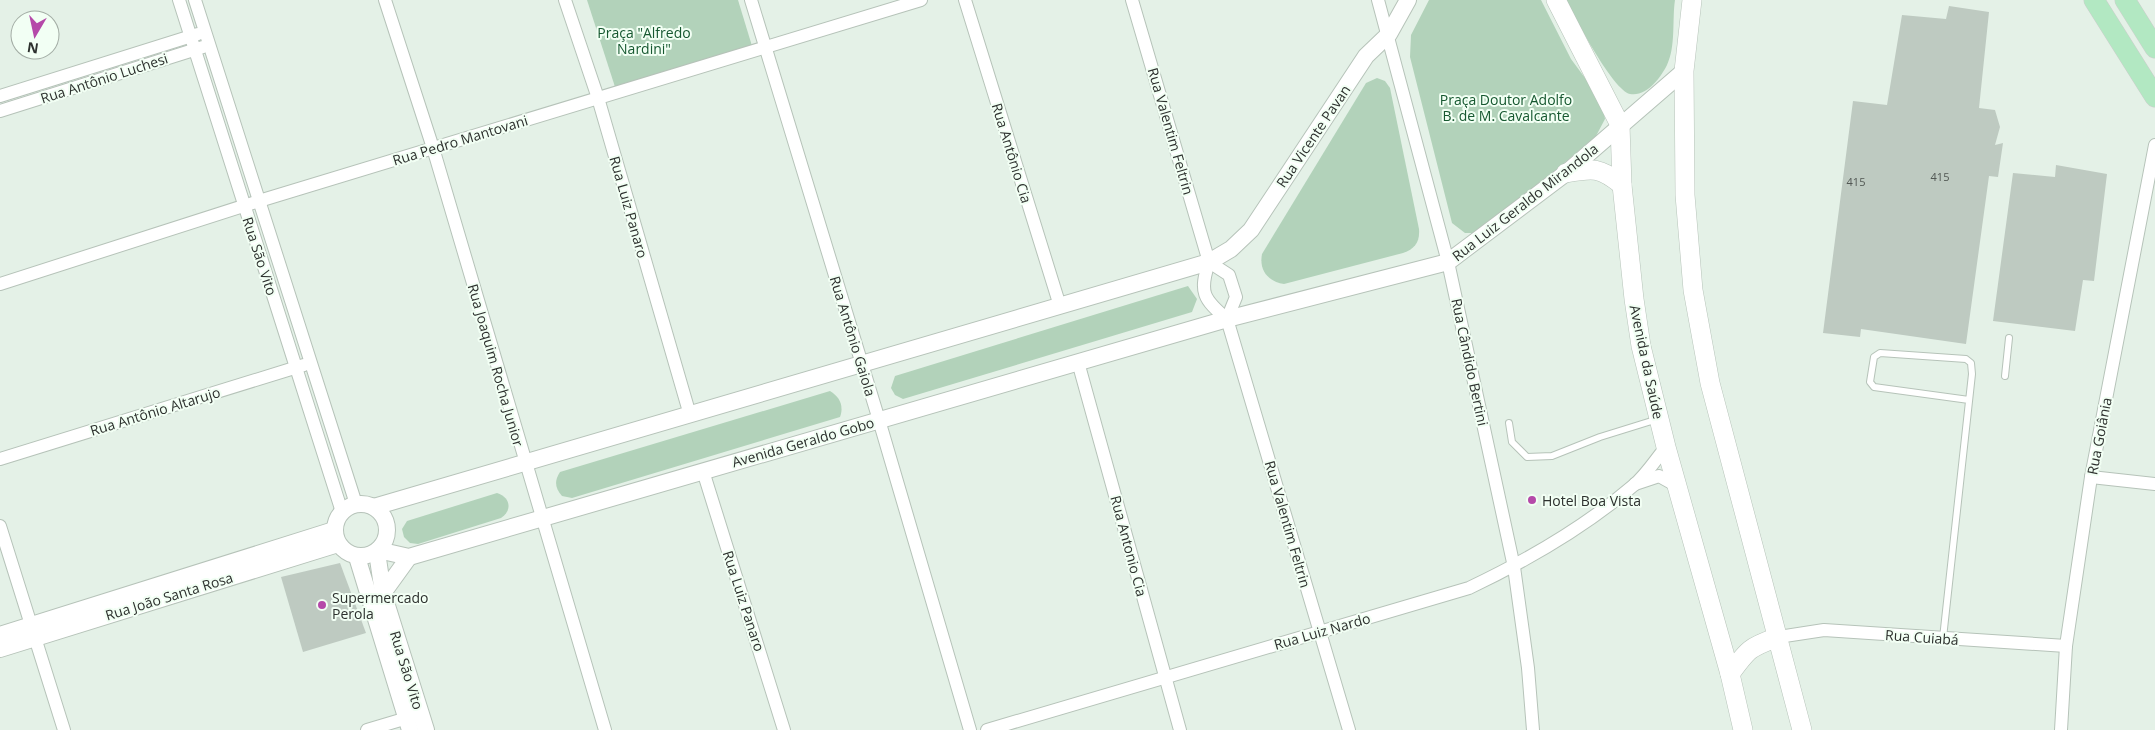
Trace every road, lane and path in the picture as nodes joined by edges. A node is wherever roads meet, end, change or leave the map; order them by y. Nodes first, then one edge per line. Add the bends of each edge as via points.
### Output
1 (179, 0) edge
2 (195, 0) edge
3 (385, 0) edge
4 (565, 0) edge
5 (751, 0) edge
6 (921, 0) edge
7 (965, 0) edge
8 (1132, 0) edge
9 (1378, 0) edge
10 (1408, 0) edge
11 (1556, 0) edge
12 (1692, 0) edge
13 (2096, 1) edge
14 (2125, 3) edge
15 (205, 32) junction
16 (1389, 34) junction
17 (190, 36) junction
18 (209, 45) junction
19 (767, 47) junction
20 (2155, 48) edge
21 (194, 49) junction
22 (1684, 71) junction
23 (0, 96) edge
24 (2155, 97) edge
25 (598, 98) junction
26 (0, 111) edge
27 (1620, 125) junction
28 (2155, 145) edge
29 (433, 148) junction
30 (1566, 173) junction
31 (1622, 185) junction
32 (259, 201) junction
33 (244, 206) junction
34 (1209, 262) junction
35 (1448, 262) junction
36 (0, 284) edge
37 (1060, 306) junction
38 (1227, 318) junction
39 (2009, 338) dead end
40 (1078, 362) junction
41 (311, 363) junction
42 (861, 364) junction
43 (296, 367) junction
44 (2005, 376) dead end
45 (1969, 400) junction
46 (690, 414) junction
47 (1659, 419) junction
48 (879, 420) junction
49 (1510, 423) dead end
50 (1666, 447) junction
51 (0, 459) edge
52 (525, 463) junction
53 (703, 471) junction
54 (2091, 477) junction
55 (1636, 484) junction
56 (2155, 484) edge
57 (1677, 486) junction
58 (374, 507) junction
59 (349, 508) junction
60 (542, 518) junction
61 (0, 526) edge
62 (336, 537) junction
63 (378, 551) junction
64 (357, 556) junction
65 (410, 557) junction
66 (1514, 567) junction
67 (383, 593) junction
68 (34, 631) junction
69 (1320, 632) junction
70 (0, 635) edge
71 (1778, 637) junction
72 (1943, 638) junction
73 (2066, 646) junction
74 (0, 649) edge
75 (1730, 674) junction
76 (1164, 676) junction
77 (1737, 699) junction
78 (413, 721) edge
79 (64, 730) edge
80 (367, 730) edge
81 (426, 730) edge
82 (605, 730) edge
83 (784, 730) edge
84 (970, 730) edge
85 (987, 730) edge
86 (1180, 730) edge
87 (1349, 730) edge
88 (1533, 730) edge
89 (1743, 730) edge
90 (1753, 730) edge
91 (1802, 730) edge
92 (2061, 730) edge

1 - 17 street, Rua São Vito
2 - 15 street, Rua São Vito
3 - 29 street, Rua Joaquim Rocha Junior
4 - 25 street, Rua Luiz Panaro
5 - 19 street, Rua Antônio Gaiola
6 - 19 street, Rua Pedro Mantovani
7 - 37 street, Rua Antônio Cia
8 - 34 street, Rua Valentim Feltrin
9 - 16 street, Rua Cândido Bertini
10 - 16 street, Rua Vicente Pavan
11 - 27 main road, Avenida da Saúde
12 - 22 main road
13 - 24 main road
14 - 20 main road
15 - 17 street, Rua Antônio Luchesi
15 - 18 street, Rua São Vito
16 - 34 street, Rua Vicente Pavan via 1366,56 1251,230 1231,249
16 - 35 street, Rua Cândido Bertini
17 - 21 street, Rua São Vito
17 - 23 street, Rua Antônio Luchesi
18 - 21 street, Rua Antônio Luchesi
18 - 32 street, Rua São Vito
19 - 25 street, Rua Pedro Mantovani
19 - 42 street, Rua Antônio Gaiola
21 - 26 street, Rua Antônio Luchesi
21 - 33 street, Rua São Vito
22 - 27 street, Rua Luiz Geraldo Mirandola
22 - 71 main road via 1685,195 1693,290 1710,383
25 - 29 street, Rua Pedro Mantovani
25 - 46 street, Rua Luiz Panaro
27 - 30 street, Rua Luiz Geraldo Mirandola
27 - 31 main road, Avenida da Saúde
28 - 54 street, Rua Goiânia
29 - 32 street, Rua Pedro Mantovani
29 - 52 street, Rua Joaquim Rocha Junior
30 - 31 main road via 1590,168 1601,170
30 - 35 street, Rua Luiz Geraldo Mirandola
31 - 47 main road, Avenida da Saúde via 1637,318
32 - 33 street, Rua Pedro Mantovani
32 - 41 street, Rua São Vito
33 - 36 street, Rua Pedro Mantovani
33 - 43 street, Rua São Vito
34 - 37 street
34 - 38 street via 1202,283 1210,305
34 - 38 street via 1229,275 1236,297
35 - 38 street, Rua Luiz Geraldo Mirandola
35 - 66 street, Rua Cândido Bertini
37 - 42 street
38 - 40 street, Avenida Geraldo Gobo
38 - 69 street, Rua Valentim Feltrin
39 - 44 lane
40 - 48 street, Avenida Geraldo Gobo
40 - 76 street, Rua Antonio Cia
41 - 43 street, Rua Antônio Altarujo
41 - 59 street, Rua São Vito
42 - 46 street
42 - 48 street, Rua Antônio Gaiola
43 - 51 street, Rua Antônio Altarujo
43 - 59 street, Rua São Vito
45 - 45 lane via 1972,374 1966,360 1880,353 1874,357 1870,382 1874,387
45 - 72 lane
46 - 52 street
47 - 49 lane via 1552,456 1527,457 1512,442
47 - 50 main road, Avenida da Saúde
48 - 53 street, Avenida Geraldo Gobo
48 - 84 street, Rua Antônio Gaiola
50 - 55 street, Rua Luiz Nardo
50 - 57 main road, Avenida da Saúde
52 - 58 street
52 - 60 street, Rua Joaquim Rocha Junior
53 - 60 street, Avenida Geraldo Gobo
53 - 83 street, Rua Luiz Panaro
54 - 56 street
54 - 73 street, Rua Goiânia
55 - 57 street, Rua Luiz Nardo via 1659,476
55 - 66 street, Rua Luiz Nardo via 1551,546
57 - 75 main road, Avenida da Saúde
58 - 59 street
58 - 63 street via 381,512 388,528 384,544
59 - 62 street via 336,520
60 - 65 street, Avenida Geraldo Gobo
60 - 82 street, Rua Joaquim Rocha Junior
61 - 68 street
62 - 64 street via 346,553
62 - 68 street, Rua João Santa Rosa
63 - 64 street via 364,557
63 - 65 street, Avenida Geraldo Gobo
63 - 67 street, Rua São Vito
64 - 78 street, Rua São Vito
65 - 67 street
66 - 69 street, Rua Luiz Nardo via 1469,588
66 - 88 street, Rua Cândido Bertini
67 - 78 street, Rua São Vito
68 - 70 street, Rua João Santa Rosa
68 - 74 street, Rua João Santa Rosa
68 - 79 street
69 - 76 street, Rua Luiz Nardo
69 - 87 street, Rua Valentim Feltrin
71 - 72 street, Rua Cuiabá via 1824,630
71 - 75 main road via 1746,651
71 - 91 main road
72 - 73 street, Rua Cuiabá
73 - 92 street, Rua Goiânia
75 - 77 main road, Avenida da Saúde
76 - 85 street, Rua Luiz Nardo
76 - 86 street, Rua Antonio Cia
77 - 89 main road, Avenida da Saúde
77 - 90 main road via 1747,709
78 - 80 street
78 - 81 street, Rua São Vito

